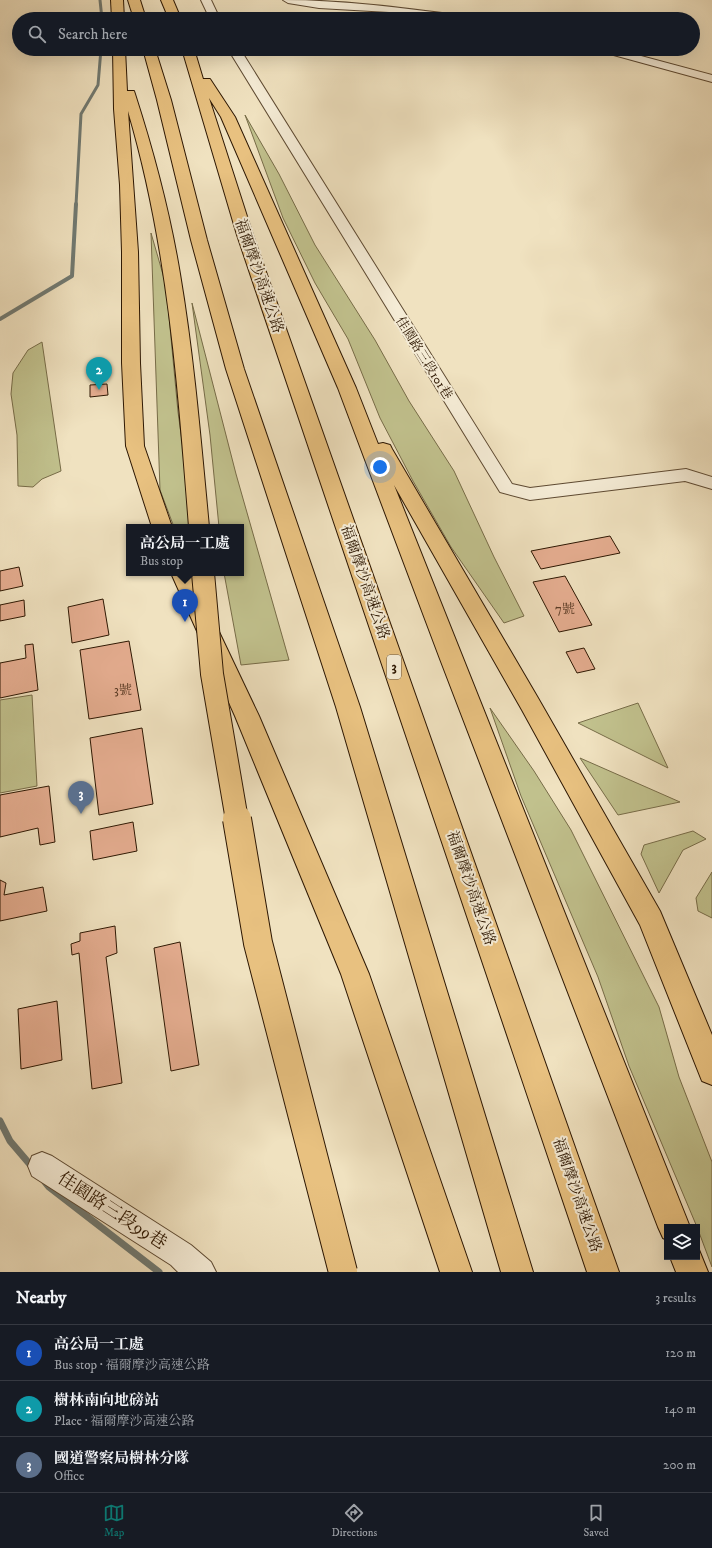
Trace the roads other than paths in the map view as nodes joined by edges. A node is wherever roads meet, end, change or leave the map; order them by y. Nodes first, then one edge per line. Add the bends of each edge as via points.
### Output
1 (117, 0) edge
2 (134, 0) edge
3 (167, 0) edge
4 (206, 0) edge
5 (288, 0) edge
6 (118, 12) edge
7 (138, 12) edge
8 (172, 12) edge
9 (212, 12) edge
10 (412, 12) edge
11 (119, 56) edge
12 (119, 56) edge
13 (151, 56) edge
14 (191, 56) edge
15 (191, 56) edge
16 (238, 56) edge
17 (628, 56) edge
18 (712, 79) edge
19 (347, 388) junction
20 (712, 483) edge
21 (161, 524) edge
22 (199, 524) edge
23 (182, 576) edge
24 (203, 576) edge
25 (712, 1071) edge
26 (42, 1166) dead end
27 (673, 1224) edge
28 (687, 1260) edge
29 (200, 1272) edge
30 (343, 1272) edge
31 (456, 1272) edge
32 (517, 1272) edge
33 (603, 1272) edge
34 (692, 1272) edge

1 - 6 highway
2 - 7 highway
3 - 8 highway
4 - 9 street
5 - 10 street
11 - 22 highway via 131,104 147,152 172,273 186,382
12 - 21 highway via 130,252 135,446
13 - 32 highway via 235,369 348,707
14 - 19 highway via 228,117
15 - 33 highway, 福爾摩沙高速公路 / 3 via 245,235
16 - 20 street, 佳園路三段101巷 via 506,488 530,494 686,475
17 - 18 street
19 - 25 highway via 530,704 651,920
19 - 27 highway
23 - 31 highway via 248,716 355,974
24 - 30 highway, bridge via 212,674 258,943
26 - 29 street, 佳園路三段99巷 via 181,1255
28 - 34 highway

